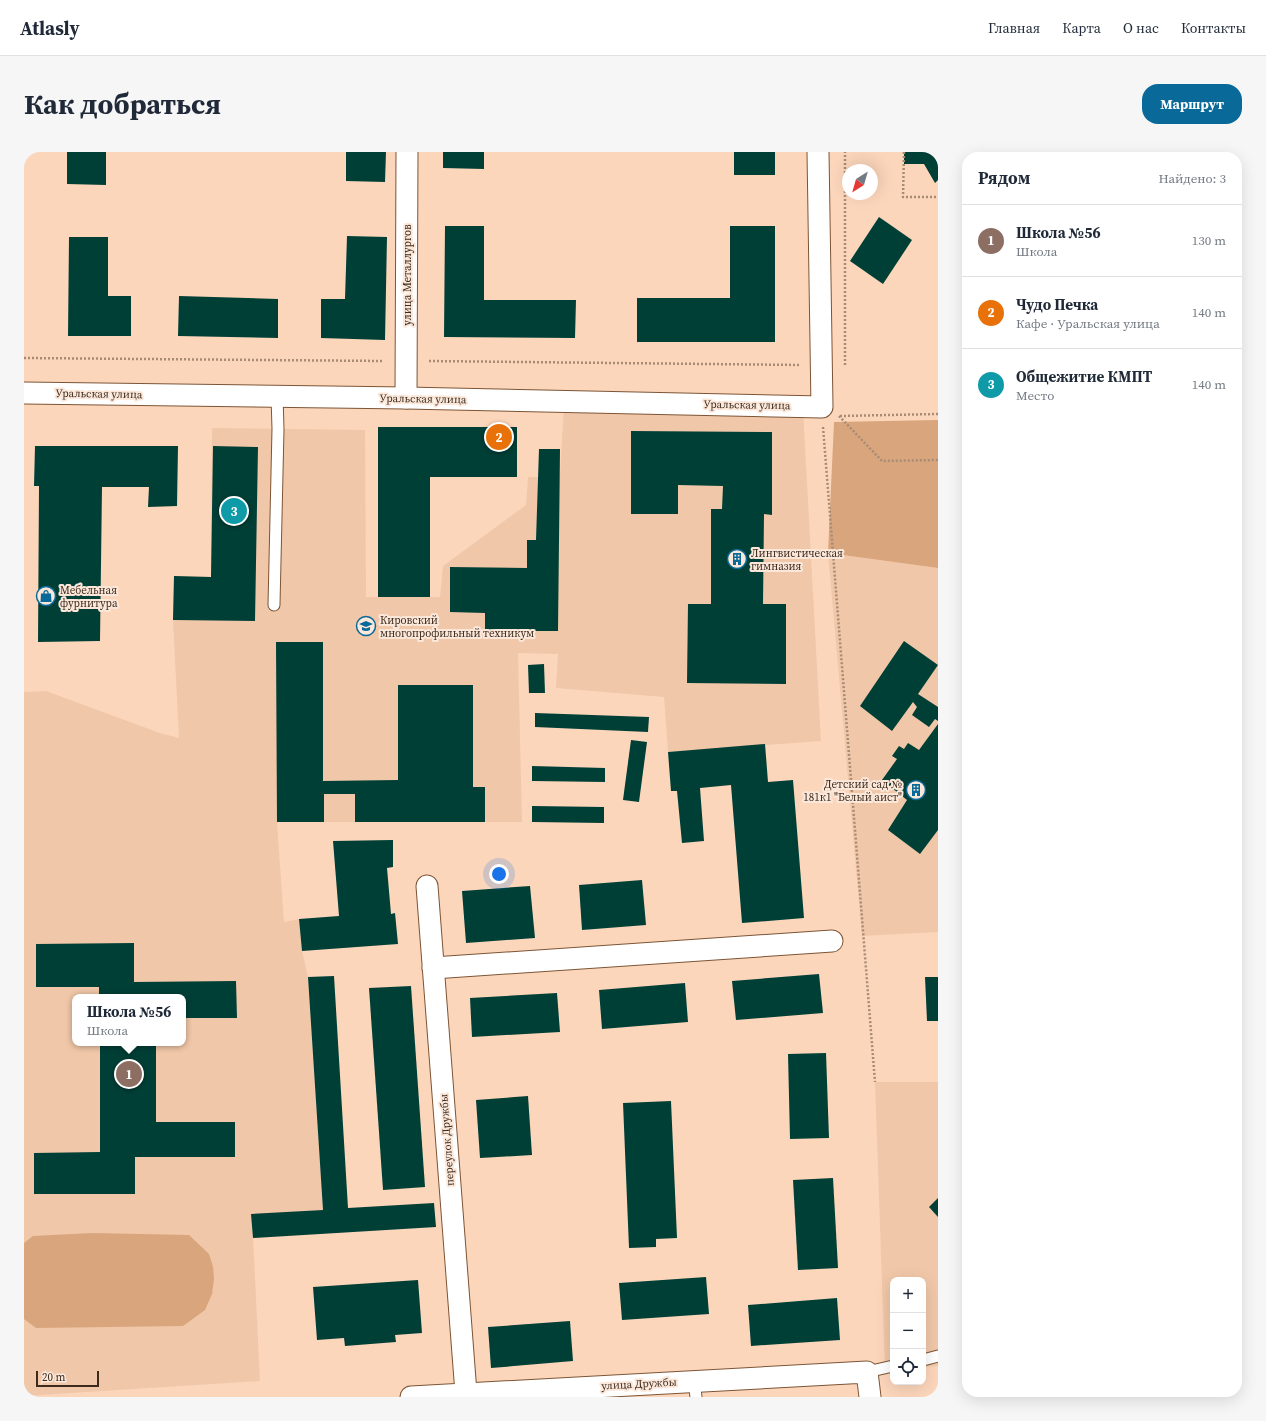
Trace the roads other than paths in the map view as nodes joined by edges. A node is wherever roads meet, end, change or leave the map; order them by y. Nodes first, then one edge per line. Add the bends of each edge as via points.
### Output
1 (407, 152) edge
2 (818, 152) edge
3 (24, 393) edge
4 (277, 396) junction
5 (406, 398) junction
6 (274, 605) dead end
7 (427, 886) dead end
8 (832, 941) dead end
9 (433, 968) junction
10 (938, 1356) edge
11 (926, 1359) edge
12 (890, 1367) edge
13 (867, 1372) junction
14 (695, 1389) edge
15 (467, 1395) edge
16 (411, 1397) edge
17 (870, 1397) edge

1 - 5 street, улица Металлургов
2 - 5 street, Уральская улица via 830,411
3 - 4 street, Уральская улица
4 - 5 street, Уральская улица
4 - 6 lane
7 - 9 street, переулок Дружбы
8 - 9 street
9 - 15 street, переулок Дружбы
10 - 11 lane
12 - 13 lane
13 - 14 street, улица Дружбы
13 - 17 street
14 - 15 street, улица Дружбы
15 - 16 street, улица Дружбы

